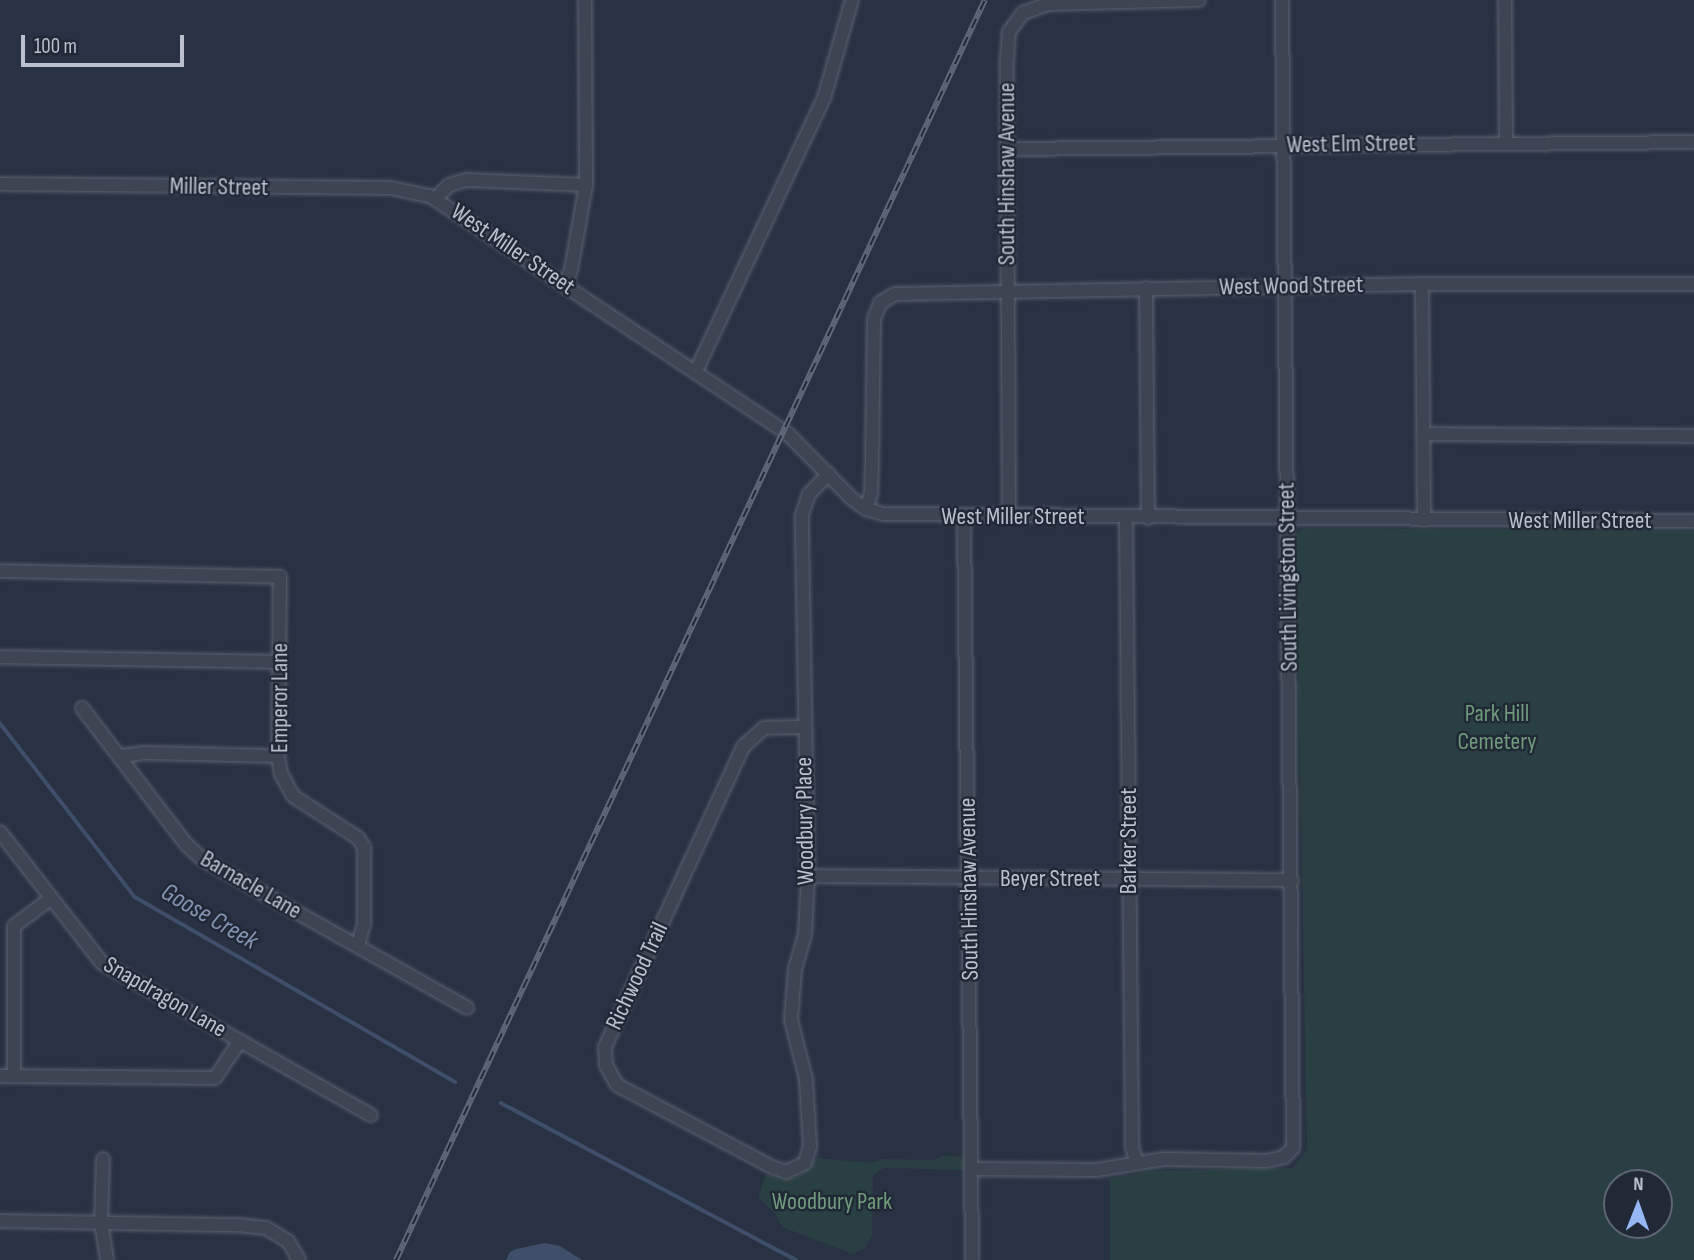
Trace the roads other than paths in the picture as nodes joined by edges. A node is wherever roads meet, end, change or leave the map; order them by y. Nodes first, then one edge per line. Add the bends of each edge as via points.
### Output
1 (585, 0) edge
2 (852, 0) edge
3 (1199, 0) edge
4 (1282, 0) edge
5 (1505, 0) edge
6 (1506, 142) junction
7 (1694, 142) edge
8 (1283, 145) junction
9 (1008, 149) junction
10 (0, 184) edge
11 (586, 185) junction
12 (436, 198) junction
13 (1422, 284) junction
14 (1694, 284) edge
15 (565, 285) junction
16 (1285, 286) junction
17 (1146, 288) junction
18 (1007, 290) junction
19 (696, 371) junction
20 (1424, 434) junction
21 (1694, 436) edge
22 (828, 474) junction
23 (866, 509) junction
24 (964, 517) junction
25 (1009, 517) junction
26 (1126, 518) junction
27 (1148, 518) junction
28 (1287, 519) junction
29 (1424, 520) junction
30 (1694, 522) edge
31 (0, 572) edge
32 (0, 657) edge
33 (280, 662) junction
34 (82, 708) dead end
35 (803, 727) junction
36 (120, 756) junction
37 (278, 756) junction
38 (0, 832) edge
39 (808, 876) junction
40 (970, 878) junction
41 (1129, 879) junction
42 (1292, 880) junction
43 (50, 899) junction
44 (358, 945) junction
45 (467, 1008) dead end
46 (240, 1041) junction
47 (0, 1076) edge
48 (14, 1076) junction
49 (371, 1115) dead end
50 (103, 1159) dead end
51 (1137, 1163) junction
52 (797, 1169) joint
53 (971, 1169) junction
54 (0, 1221) edge
55 (101, 1222) junction
56 (107, 1260) edge
57 (299, 1260) edge
58 (972, 1260) edge

1 - 11 street
2 - 19 street via 824,97
3 - 9 street, South Hinshaw Avenue via 1048,4 1023,13 1008,38
4 - 8 street, South Livingston Street
5 - 6 street
6 - 7 street, West Elm Street
6 - 8 street, West Elm Street
8 - 9 street, West Elm Street
8 - 16 street, South Livingston Street
9 - 18 street, South Hinshaw Avenue
10 - 12 street, Miller Street via 391,188
11 - 12 street via 457,181
11 - 15 street
12 - 15 street, West Miller Street
13 - 14 street, West Wood Street
13 - 16 street, West Wood Street
13 - 20 street
15 - 19 street, West Miller Street
16 - 17 street, West Wood Street
16 - 28 street, South Livingston Street
17 - 18 street, West Wood Street
17 - 27 street
18 - 23 street, West Wood Street via 908,291 880,303 874,319 871,494
18 - 25 street, South Hinshaw Avenue
19 - 22 street, West Miller Street via 788,434
20 - 21 street
20 - 29 street
22 - 23 street, West Miller Street
22 - 35 street, Woodbury Place via 809,494 802,516
23 - 24 street, West Miller Street via 890,516
24 - 25 street, West Miller Street
24 - 40 street, South Hinshaw Avenue
25 - 26 street, West Miller Street
26 - 27 street, West Miller Street
26 - 41 street, Barker Street
27 - 28 street, West Miller Street
28 - 29 street, West Miller Street
28 - 42 street, South Livingston Street
29 - 30 street, West Miller Street
31 - 33 street, Emperor Lane via 280,577
32 - 33 street
33 - 37 street, Emperor Lane
34 - 36 street, Barnacle Lane
35 - 39 street, Woodbury Place
35 - 52 street, Richwood Trail via 764,728 743,747 606,1047 606,1065 617,1085 774,1168
36 - 37 street
36 - 44 street, Barnacle Lane via 202,859
37 - 44 street, Emperor Lane via 281,774 293,796 352,833 364,847 364,924
38 - 43 street, Snapdragon Lane
39 - 40 street, Beyer Street
39 - 52 street, Woodbury Place via 805,935 795,969 791,1020 806,1079 810,1147 805,1163
40 - 41 street, Beyer Street
40 - 53 street, South Hinshaw Avenue
41 - 42 street, Beyer Street
41 - 51 street, Barker Street via 1132,1147
42 - 51 street, South Livingston Street via 1295,1112 1290,1153 1267,1161 1164,1159
43 - 46 street, Snapdragon Lane via 95,958
43 - 48 street via 14,926
44 - 45 street, Barnacle Lane
46 - 48 street via 215,1078
46 - 49 street, Snapdragon Lane
47 - 48 street
50 - 55 street
51 - 53 street via 1096,1170
53 - 58 street, South Hinshaw Avenue
54 - 55 street
55 - 56 street
55 - 57 street via 266,1228 288,1241

